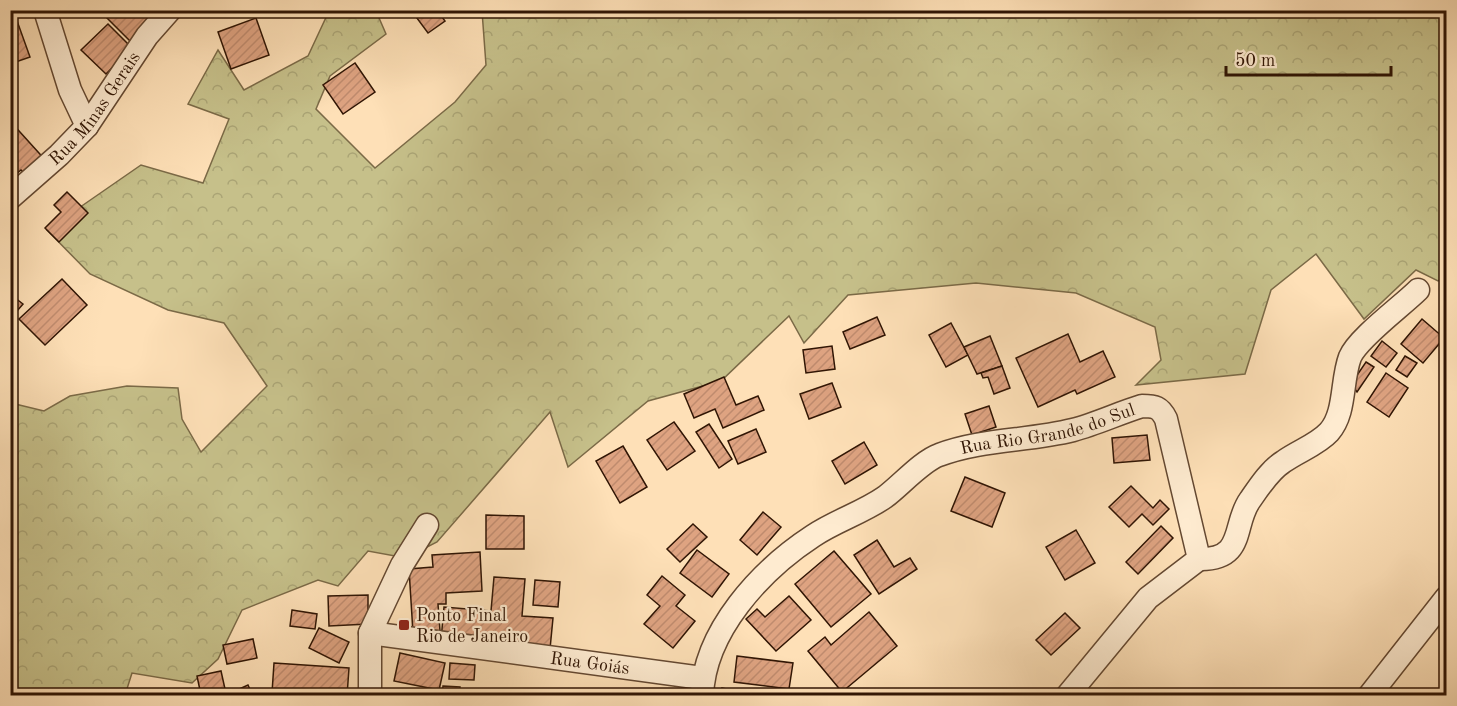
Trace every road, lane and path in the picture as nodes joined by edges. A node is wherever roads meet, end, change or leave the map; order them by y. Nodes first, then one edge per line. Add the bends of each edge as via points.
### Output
1 (45, 10) edge
2 (170, 10) edge
3 (87, 126) junction
4 (10, 198) edge
5 (1418, 290) dead end
6 (427, 525) dead end
7 (1199, 559) junction
8 (1446, 598) edge
9 (370, 633) junction
10 (702, 687) edge
11 (370, 696) edge
12 (1067, 696) edge
13 (1369, 696) edge

1 - 3 street via 70,90
2 - 3 street, Rua Minas Gerais via 147,36
3 - 4 street, Rua Minas Gerais
5 - 7 street via 1372,330 1351,355 1340,414 1329,432 1281,463 1265,480 1248,503 1229,551 1212,559
6 - 9 street via 402,565
7 - 10 street, Rua Rio Grande do Sul via 1161,409 1142,406 1073,430 936,456 884,498 813,536 751,589 719,636
7 - 12 street via 1148,598
8 - 13 street
9 - 10 street, Rua Goiás
9 - 11 street

